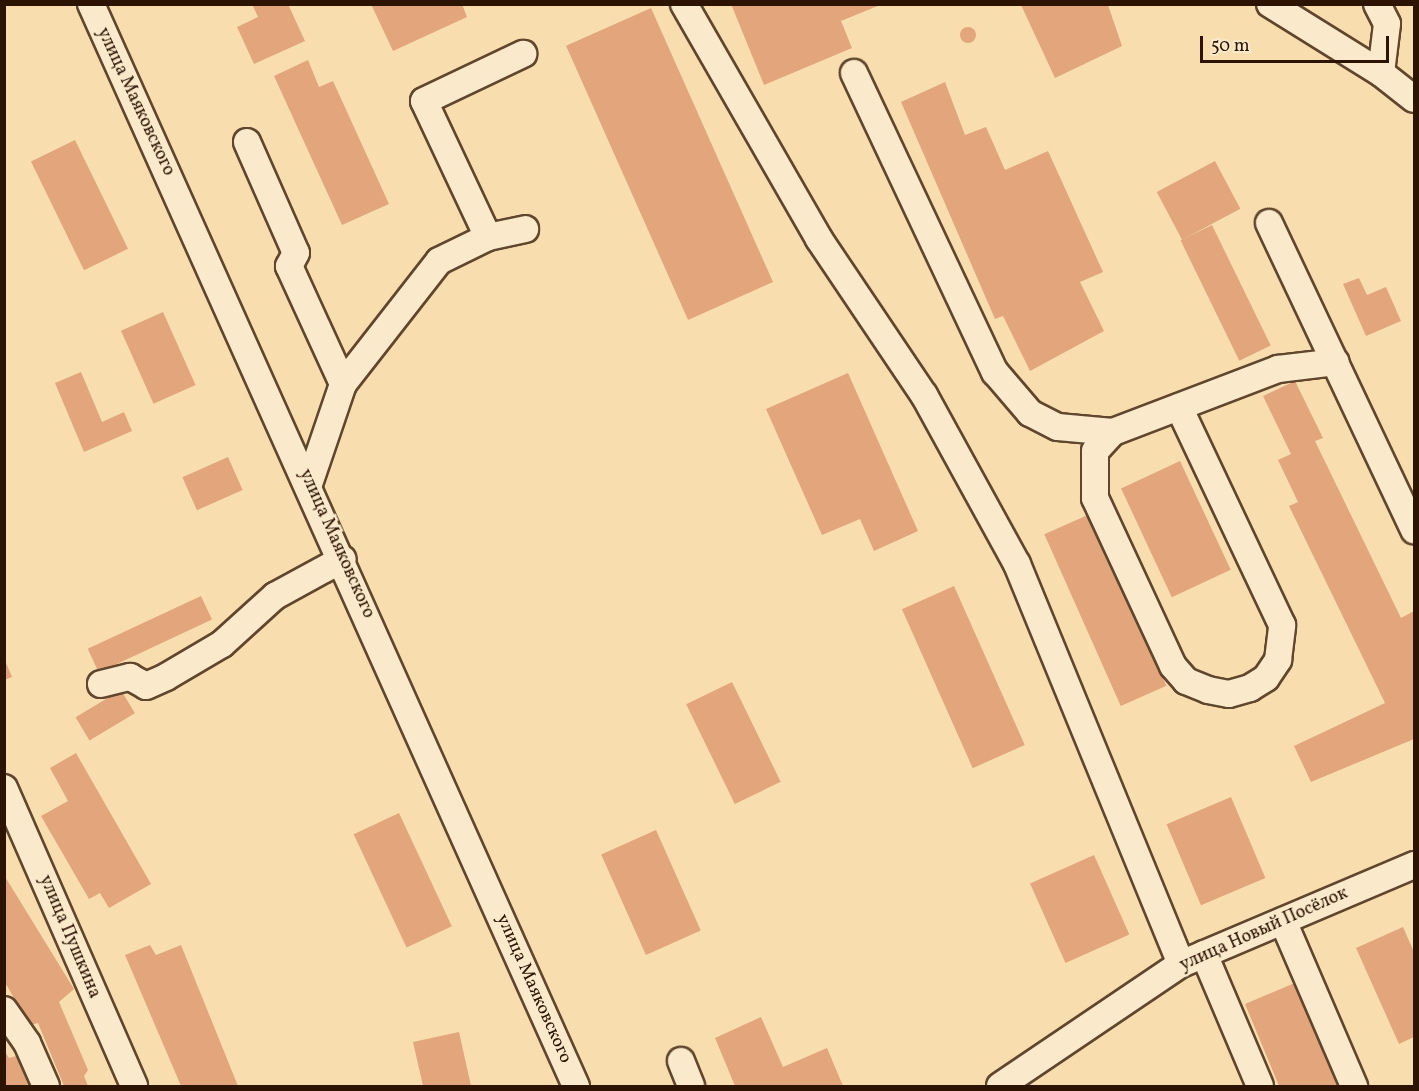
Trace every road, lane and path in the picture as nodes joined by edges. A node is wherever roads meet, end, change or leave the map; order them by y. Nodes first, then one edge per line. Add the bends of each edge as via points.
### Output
1 (91, 4) edge
2 (684, 4) edge
3 (1270, 4) edge
4 (1377, 4) edge
5 (523, 54) dead end
6 (854, 73) dead end
7 (1381, 73) junction
8 (1414, 99) edge
9 (247, 142) dead end
10 (1269, 223) dead end
11 (525, 229) dead end
12 (488, 237) junction
13 (1336, 362) junction
14 (343, 384) junction
15 (1179, 407) junction
16 (1113, 432) junction
17 (309, 484) junction
18 (1414, 530) edge
19 (343, 559) junction
20 (101, 684) dead end
21 (4, 788) edge
22 (1414, 865) edge
23 (1283, 921) junction
24 (1193, 959) junction
25 (4, 1010) edge
26 (681, 1061) dead end
27 (46, 1086) edge
28 (134, 1086) edge
29 (576, 1086) edge
30 (692, 1086) edge
31 (1000, 1086) edge
32 (1260, 1086) edge
33 (1354, 1086) edge

1 - 17 street, улица Маяковского
2 - 24 street via 812,229 924,395 1017,564
3 - 7 street
4 - 7 street via 1387,24
5 - 12 street via 424,100
6 - 16 street via 1010,396 1058,427
7 - 8 street
9 - 14 street via 296,253 289,266
10 - 13 street
11 - 12 street
12 - 14 street via 439,261
13 - 15 street via 1278,369
13 - 18 street
14 - 17 street
15 - 16 street
15 - 16 street via 1282,625 1278,660 1266,678 1250,688 1229,694 1208,690 1186,681 1173,666 1095,498 1095,451
17 - 19 street, улица Маяковского
19 - 20 street via 274,596 222,644 166,677 146,686 130,676
19 - 29 street, улица Маяковского
21 - 28 street, улица Пушкина
22 - 23 street, улица Новый Посёлок
23 - 24 street, улица Новый Посёлок
23 - 33 street
24 - 31 street, улица Новый Посёлок
24 - 32 street
25 - 27 street via 27,1043
26 - 30 street

